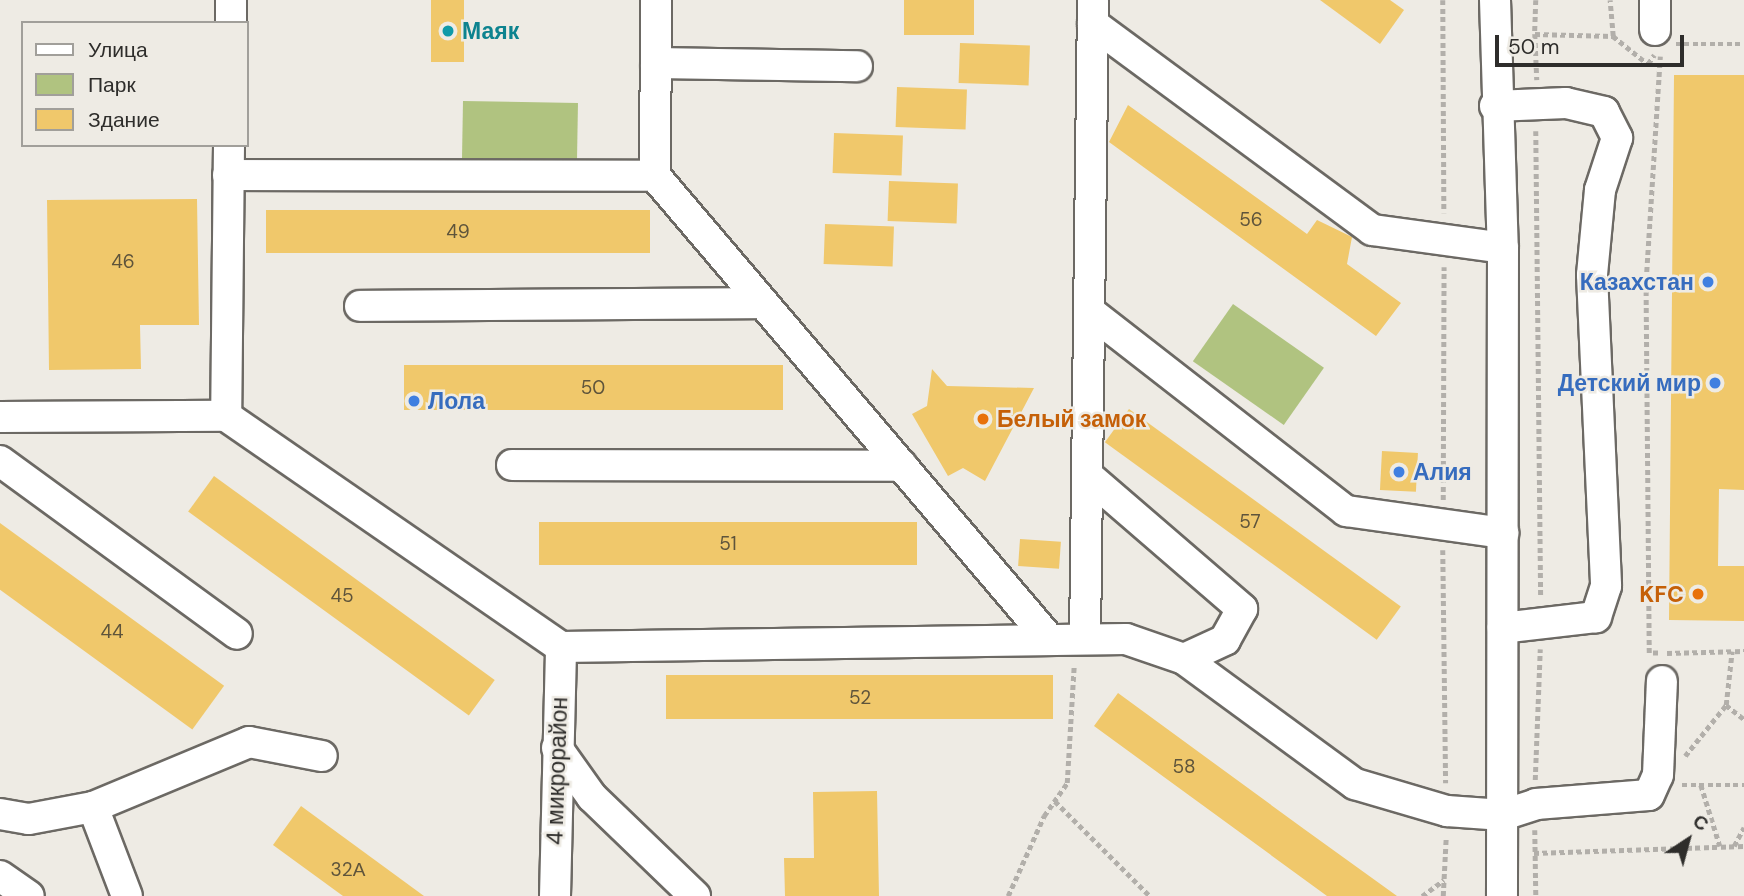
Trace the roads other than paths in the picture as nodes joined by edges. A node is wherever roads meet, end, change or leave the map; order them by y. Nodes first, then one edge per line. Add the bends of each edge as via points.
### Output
1 (232, 0) edge
2 (656, 0) edge
3 (1495, 0) edge
4 (1655, 0) edge
5 (1093, 12) edge
6 (231, 21) edge
7 (1656, 30) dead end
8 (656, 63) junction
9 (857, 66) dead end
10 (1495, 106) junction
11 (229, 147) edge
12 (228, 175) junction
13 (655, 176) junction
14 (1503, 248) junction
15 (763, 303) junction
16 (360, 306) dead end
17 (1089, 311) junction
18 (226, 416) junction
19 (0, 417) edge
20 (0, 461) edge
21 (512, 465) dead end
22 (902, 466) junction
23 (1087, 475) junction
24 (1503, 533) junction
25 (1503, 628) junction
26 (237, 634) dead end
27 (1049, 639) junction
28 (1085, 639) junction
29 (561, 647) junction
30 (1184, 659) junction
31 (1662, 681) dead end
32 (557, 748) junction
33 (321, 756) dead end
34 (93, 807) junction
35 (0, 814) edge
36 (1503, 815) junction
37 (0, 876) edge
38 (29, 896) edge
39 (127, 896) edge
40 (555, 896) edge
41 (695, 896) edge
42 (1502, 896) edge

1 - 6 street
2 - 8 street
3 - 10 street
4 - 7 street
5 - 14 street via 1372,230
5 - 17 street
8 - 9 street
8 - 13 street
10 - 14 street
10 - 25 street via 1604,112 1617,138 1600,190 1592,275 1606,586 1595,617
11 - 12 street
12 - 13 street
12 - 18 street
13 - 15 street
14 - 24 street
15 - 16 street
15 - 22 street
17 - 23 street
17 - 24 street via 1346,511
18 - 19 street
18 - 29 street
20 - 26 street
21 - 22 street
22 - 27 street
23 - 28 street
23 - 30 street via 1242,609 1225,640
24 - 25 street
25 - 36 street
27 - 28 street
27 - 29 street
28 - 30 street via 1126,639
29 - 32 street, 4 микрорайон
30 - 36 street via 1355,784 1447,811
31 - 36 street via 1658,775 1649,795 1536,804
32 - 40 street, 4 микрорайон
32 - 41 street via 592,797
33 - 34 street via 249,742
34 - 35 street via 30,819
34 - 39 street
36 - 42 street
37 - 38 street

